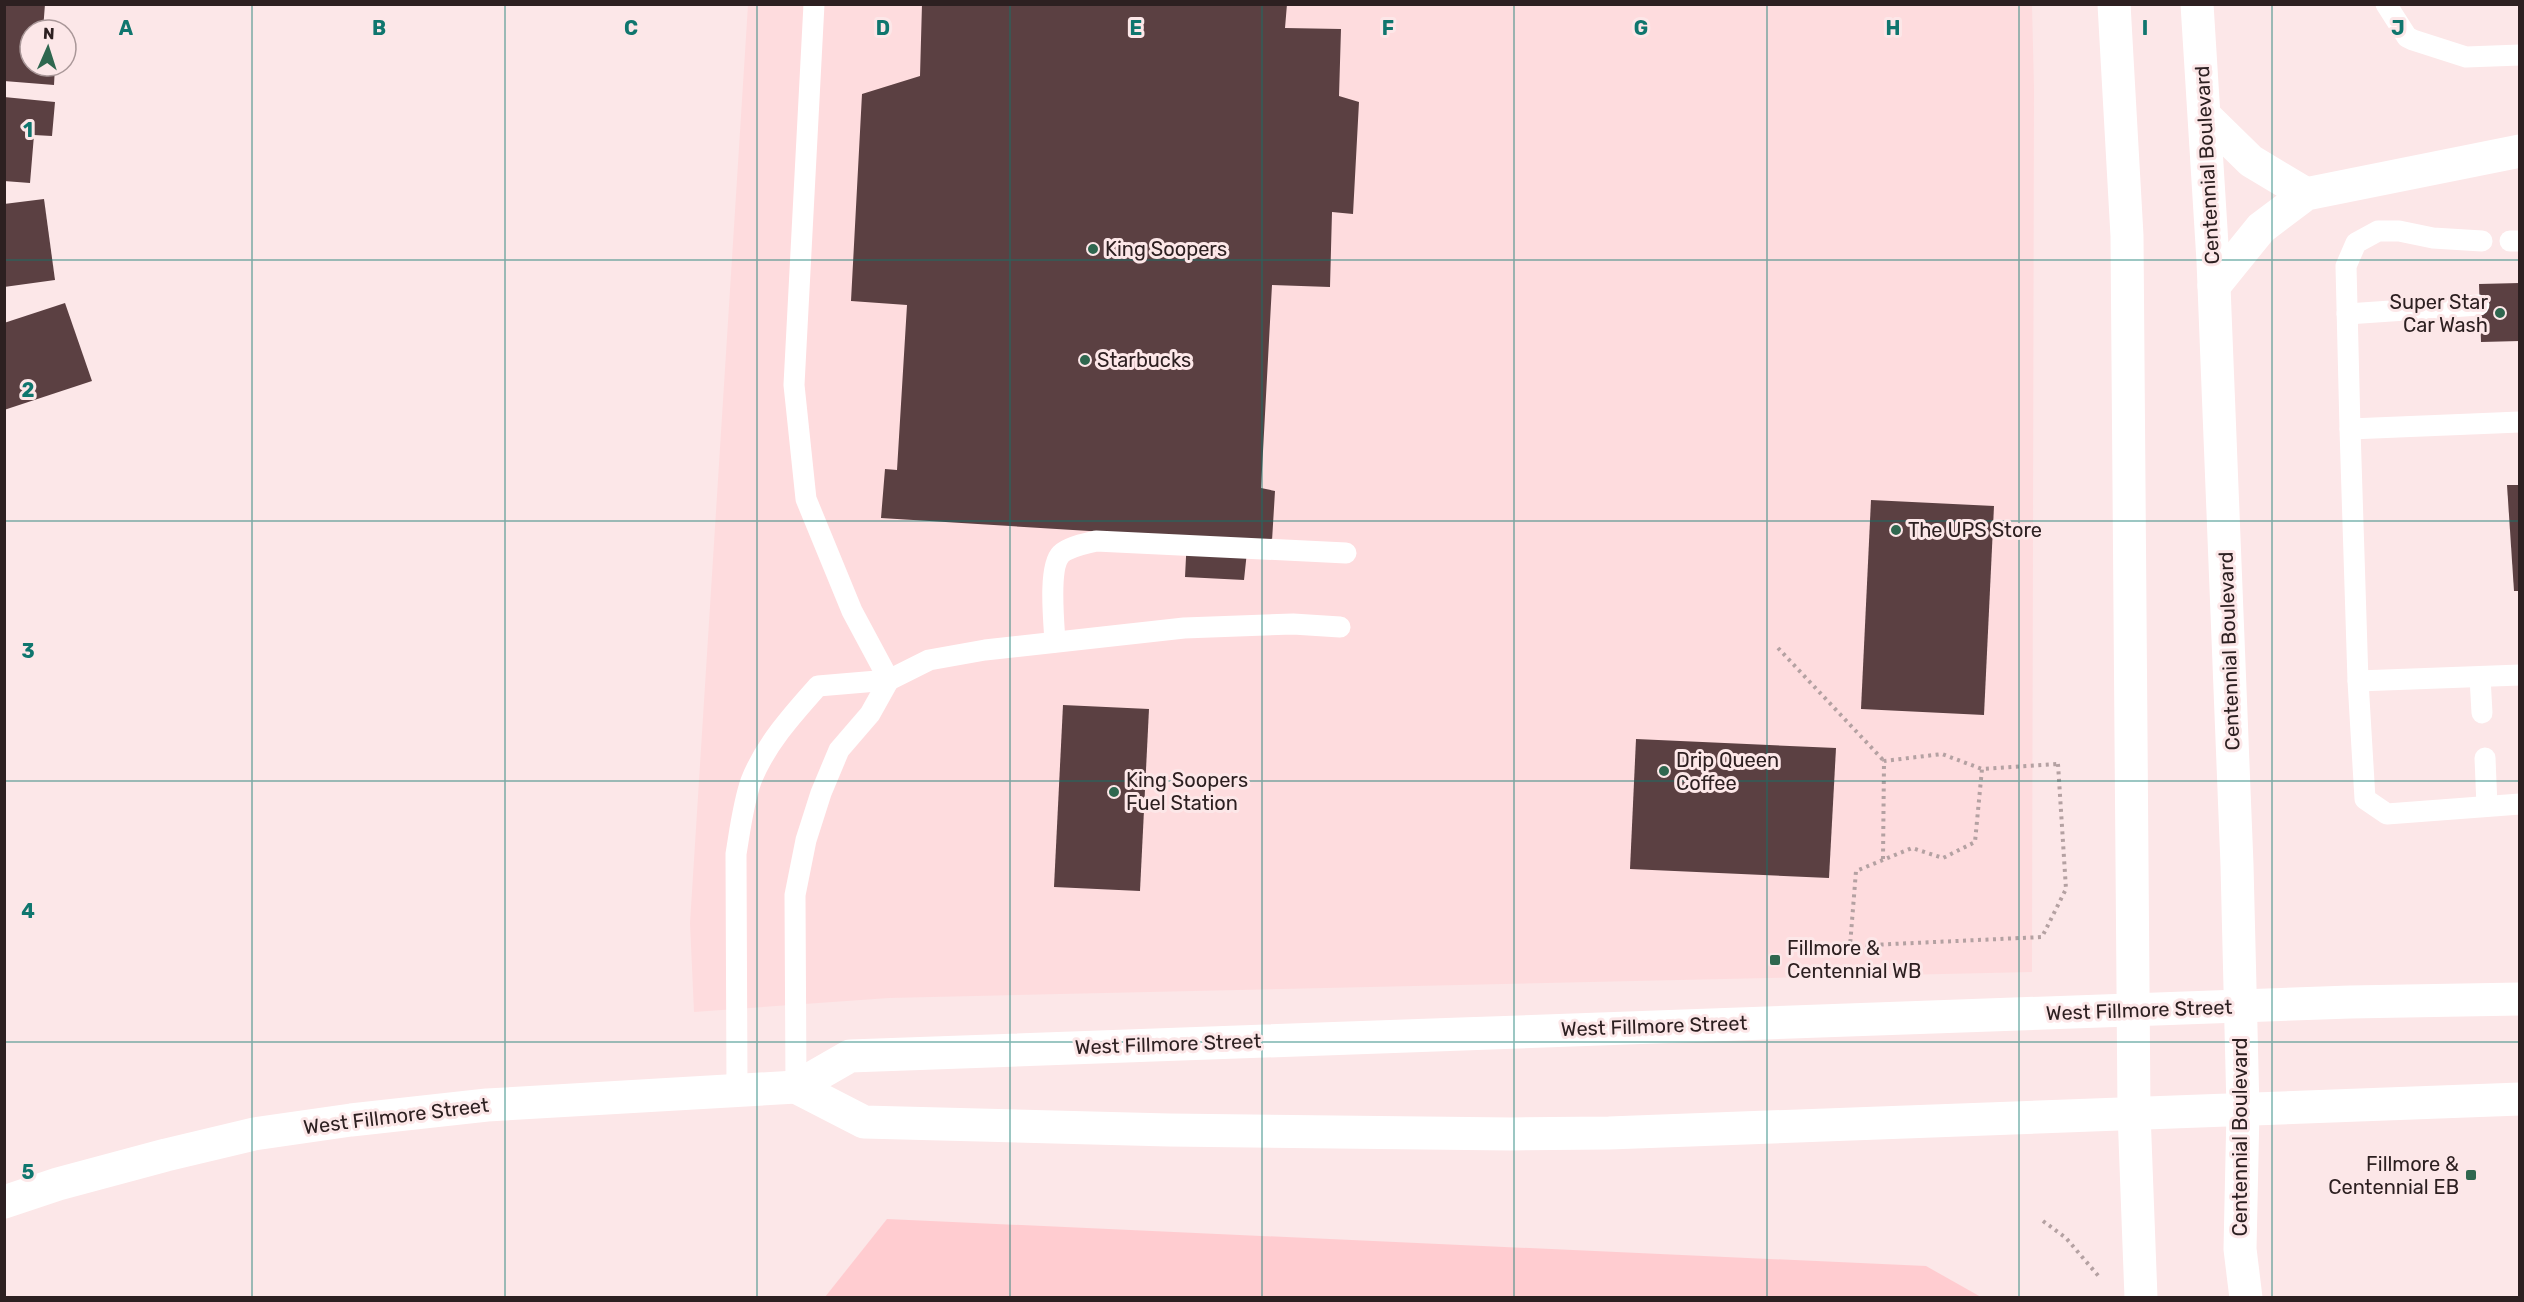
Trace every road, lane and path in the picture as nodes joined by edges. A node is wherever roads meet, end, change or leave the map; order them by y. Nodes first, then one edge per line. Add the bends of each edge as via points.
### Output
1 (814, 4) edge
2 (2114, 4) edge
3 (2197, 4) edge
4 (2386, 4) edge
5 (2520, 55) edge
6 (2205, 116) junction
7 (2520, 151) edge
8 (2306, 194) junction
9 (2482, 241) dead end
10 (2214, 286) junction
11 (2479, 305) dead end
12 (2347, 314) junction
13 (2520, 422) edge
14 (2350, 429) junction
15 (1346, 553) dead end
16 (1340, 627) dead end
17 (1055, 642) junction
18 (1778, 648) dead end
19 (2520, 675) edge
20 (2480, 676) junction
21 (889, 680) junction
22 (2358, 681) junction
23 (2482, 713) dead end
24 (2485, 758) dead end
25 (1884, 761) junction
26 (1982, 769) junction
27 (2520, 804) edge
28 (2487, 806) junction
29 (1883, 860) junction
30 (2520, 999) edge
31 (2239, 1006) junction
32 (2132, 1011) junction
33 (796, 1087) junction
34 (737, 1090) junction
35 (2520, 1099) edge
36 (2243, 1110) junction
37 (2134, 1112) junction
38 (4, 1202) edge
39 (2043, 1221) dead end
40 (2103, 1281) dead end
41 (2141, 1298) edge
42 (2246, 1298) edge

1 - 21 lane via 794,385 806,500 852,611
2 - 32 main road via 2127,236
3 - 6 main road, Centennial Boulevard
4 - 5 lane via 2413,40 2466,57
6 - 8 main road via 2251,162
6 - 10 main road, Centennial Boulevard
7 - 8 main road
8 - 10 main road via 2261,228
9 - 12 lane via 2378,231 2356,243 2346,266
10 - 31 main road, Centennial Boulevard
11 - 12 lane
12 - 14 lane
13 - 14 lane
14 - 22 lane
15 - 17 lane via 1096,540 1060,555 1054,568
16 - 17 lane via 1293,624 1184,628
17 - 21 lane via 929,660
18 - 25 path
19 - 20 lane
20 - 22 lane
20 - 23 lane
21 - 33 lane via 870,714 839,750 806,840 795,895
21 - 34 lane via 818,686 766,751 751,781 736,854
22 - 28 lane via 2365,799 2387,814
24 - 28 lane
25 - 26 path via 1942,754
25 - 29 path
26 - 29 path via 1975,842 1943,858 1912,848
26 - 29 path via 2058,764 2066,889 2042,937 1850,946 1856,871
27 - 28 lane
30 - 31 main road, West Fillmore Street
31 - 32 main road, West Fillmore Street
31 - 36 main road, Centennial Boulevard
32 - 33 main road, West Fillmore Street via 850,1056
32 - 37 main road
33 - 34 main road, West Fillmore Street
33 - 37 main road via 864,1122 1169,1130 1609,1133
34 - 38 main road, West Fillmore Street via 487,1105 254,1134
35 - 36 main road
36 - 37 main road
36 - 42 main road, Centennial Boulevard via 2240,1249
37 - 41 main road
39 - 40 path via 2066,1238

